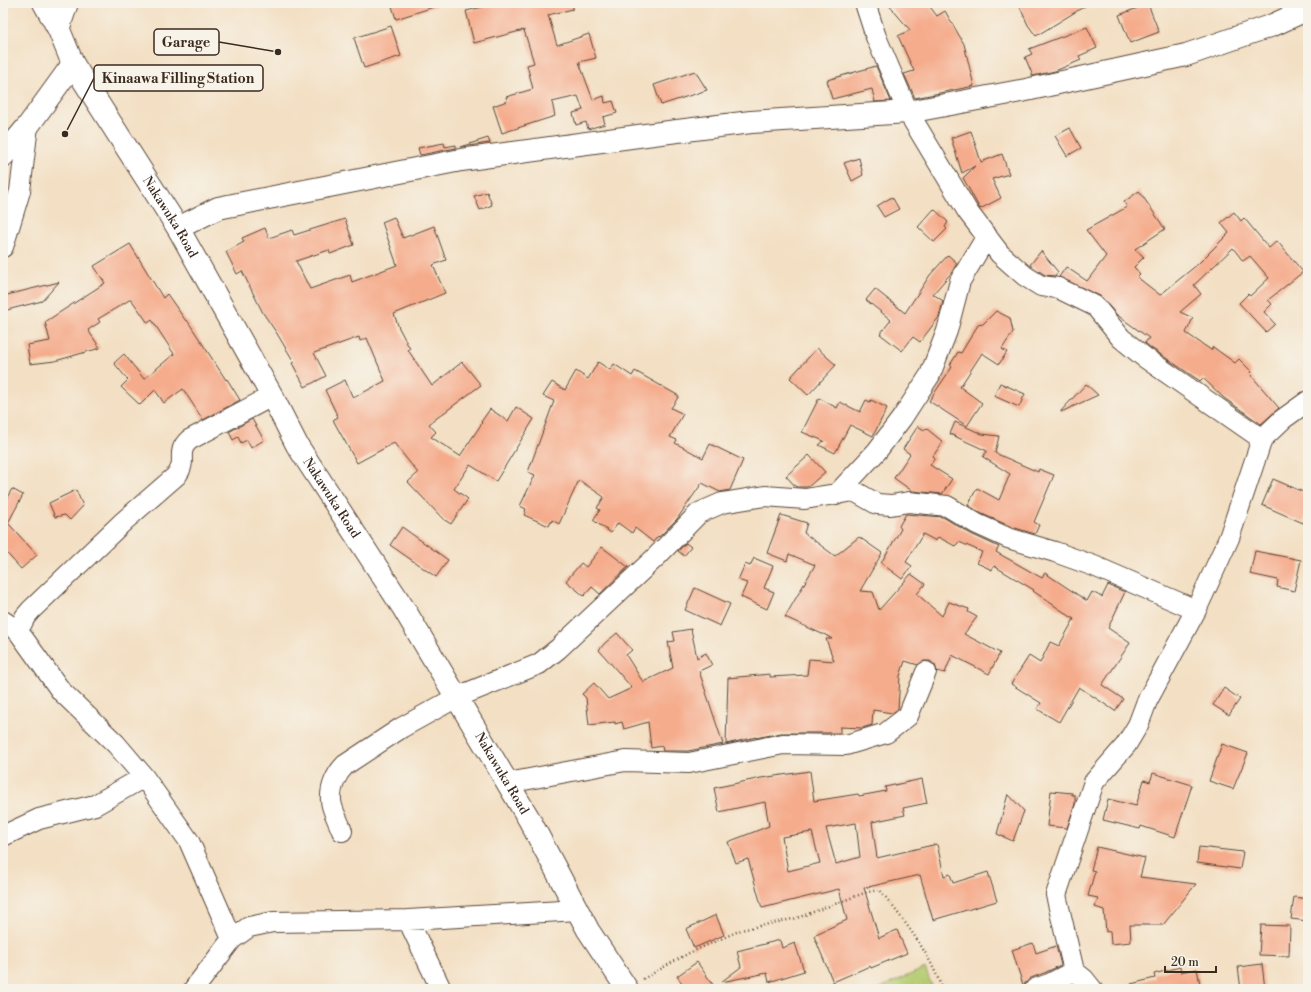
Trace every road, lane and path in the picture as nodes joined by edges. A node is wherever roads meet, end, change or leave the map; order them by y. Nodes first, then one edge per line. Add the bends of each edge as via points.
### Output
1 (44, 3) edge
2 (68, 3) edge
3 (864, 3) edge
4 (1308, 9) edge
5 (59, 30) junction
6 (73, 64) junction
7 (908, 112) junction
8 (28, 126) junction
9 (3, 156) edge
10 (178, 228) junction
11 (987, 236) junction
12 (3, 247) edge
13 (272, 396) junction
14 (1308, 401) edge
15 (1262, 439) junction
16 (836, 495) junction
17 (1196, 610) junction
18 (11, 626) edge
19 (926, 672) dead end
20 (456, 697) junction
21 (144, 777) junction
22 (508, 783) junction
23 (342, 831) dead end
24 (3, 836) edge
25 (578, 910) junction
26 (408, 920) junction
27 (232, 939) junction
28 (1074, 971) junction
29 (634, 985) edge
30 (194, 989) edge
31 (441, 989) edge
32 (942, 989) edge
33 (1035, 989) edge
34 (1092, 989) edge

1 - 5 street, Nakawuka Road
2 - 5 street
3 - 7 street
4 - 7 street via 1273,25 1186,56
5 - 6 street, Nakawuka Road
6 - 8 street
6 - 10 street, Nakawuka Road
7 - 10 street via 751,122 461,160 218,208
7 - 11 street via 968,212
8 - 9 street
8 - 12 street via 20,191
10 - 13 street, Nakawuka Road
11 - 15 street via 1000,254 1025,276 1041,286 1058,288 1095,306 1121,338 1144,357
11 - 16 street via 960,281 947,331 930,375 881,445
13 - 18 street via 189,440 182,449 182,466 177,475 124,521 25,617
13 - 20 street, Nakawuka Road via 297,445 404,609
14 - 15 street
15 - 17 street via 1228,538
16 - 17 street via 854,491 876,504 891,506 909,502 947,506 1008,538 1094,566
16 - 20 street via 805,499 765,496 722,503 700,513 558,649 539,664
17 - 28 street via 1147,701 1138,725 1126,745 1095,779 1059,884 1056,901
18 - 21 street via 61,691 116,744
19 - 22 street via 908,716 886,733 846,745 783,744 689,763 625,761
20 - 22 street, Nakawuka Road
20 - 23 street via 401,728 340,770 334,783 331,801
21 - 24 street via 95,805 38,819
21 - 27 street via 189,841
22 - 25 street, Nakawuka Road
25 - 26 street
25 - 29 street, Nakawuka Road via 588,930
26 - 27 street via 273,922 249,927
26 - 31 street
27 - 30 street
28 - 33 street
28 - 34 street
29 - 32 path via 689,953 741,930 797,918 867,892 880,890 920,943

